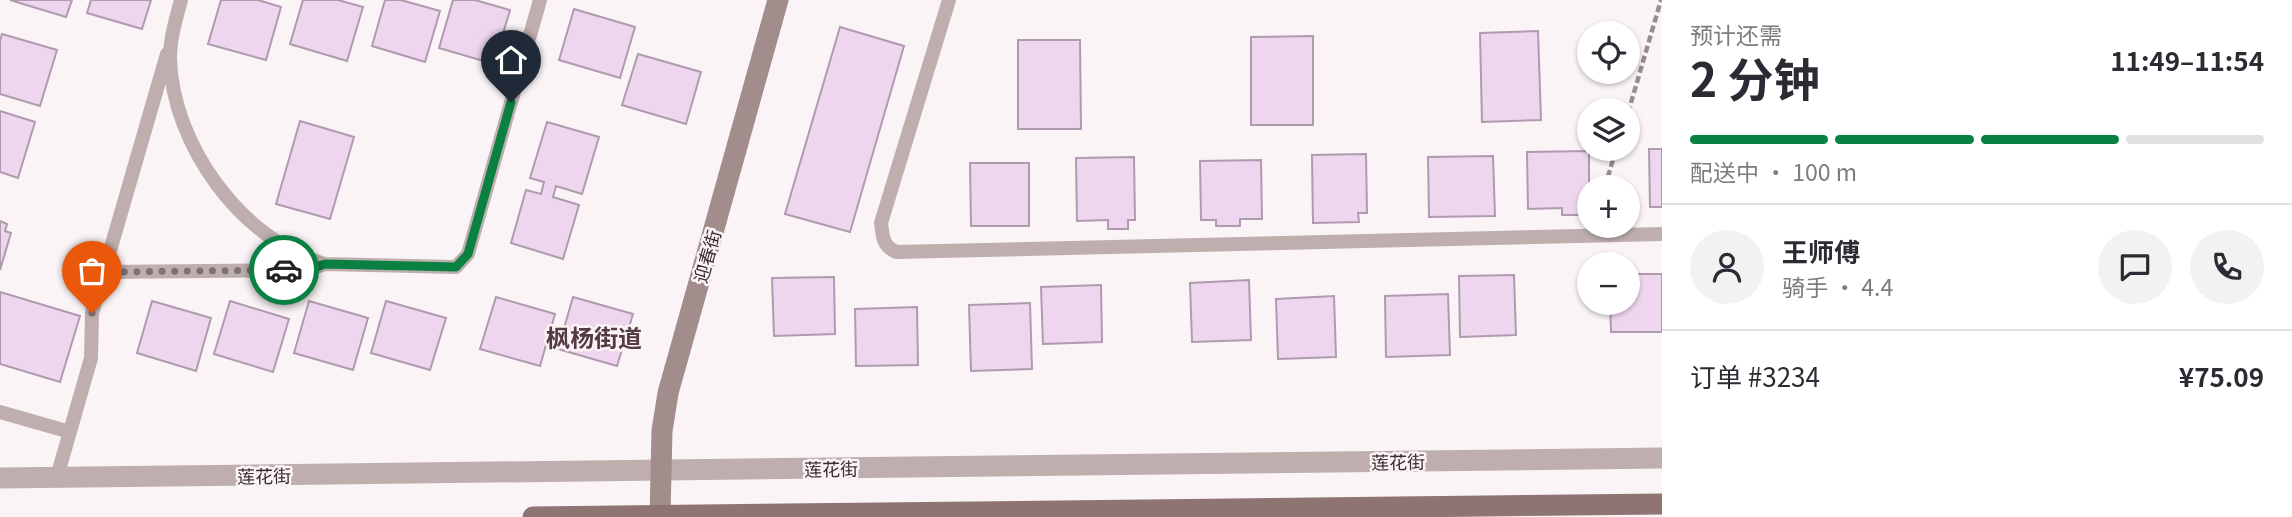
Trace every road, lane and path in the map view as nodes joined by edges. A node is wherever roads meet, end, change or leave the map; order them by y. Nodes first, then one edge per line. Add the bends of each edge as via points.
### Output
1 (181, 0) edge
2 (540, 0) edge
3 (778, 0) edge
4 (948, 0) edge
5 (1661, 0) edge
6 (172, 36) junction
7 (1632, 98) edge
8 (1662, 234) edge
9 (325, 264) junction
10 (104, 272) junction
11 (0, 412) edge
12 (70, 432) junction
13 (1662, 458) edge
14 (661, 470) junction
15 (58, 477) junction
16 (0, 478) edge
17 (1662, 504) edge
18 (660, 516) edge
19 (533, 517) edge

1 - 6 lane
2 - 9 lane via 468,254 456,267
3 - 14 street, 迎春街 via 668,393
4 - 8 lane via 881,223 883,242 896,252
5 - 7 path
6 - 9 lane via 175,96 187,136 207,170 275,241
6 - 10 lane
9 - 10 lane via 308,270
10 - 12 lane via 92,313 91,358
11 - 12 lane
12 - 15 lane
13 - 14 street, 莲花街
14 - 15 street, 莲花街
14 - 18 street, 迎春街
15 - 16 street, 莲花街
17 - 18 main road
18 - 19 main road

